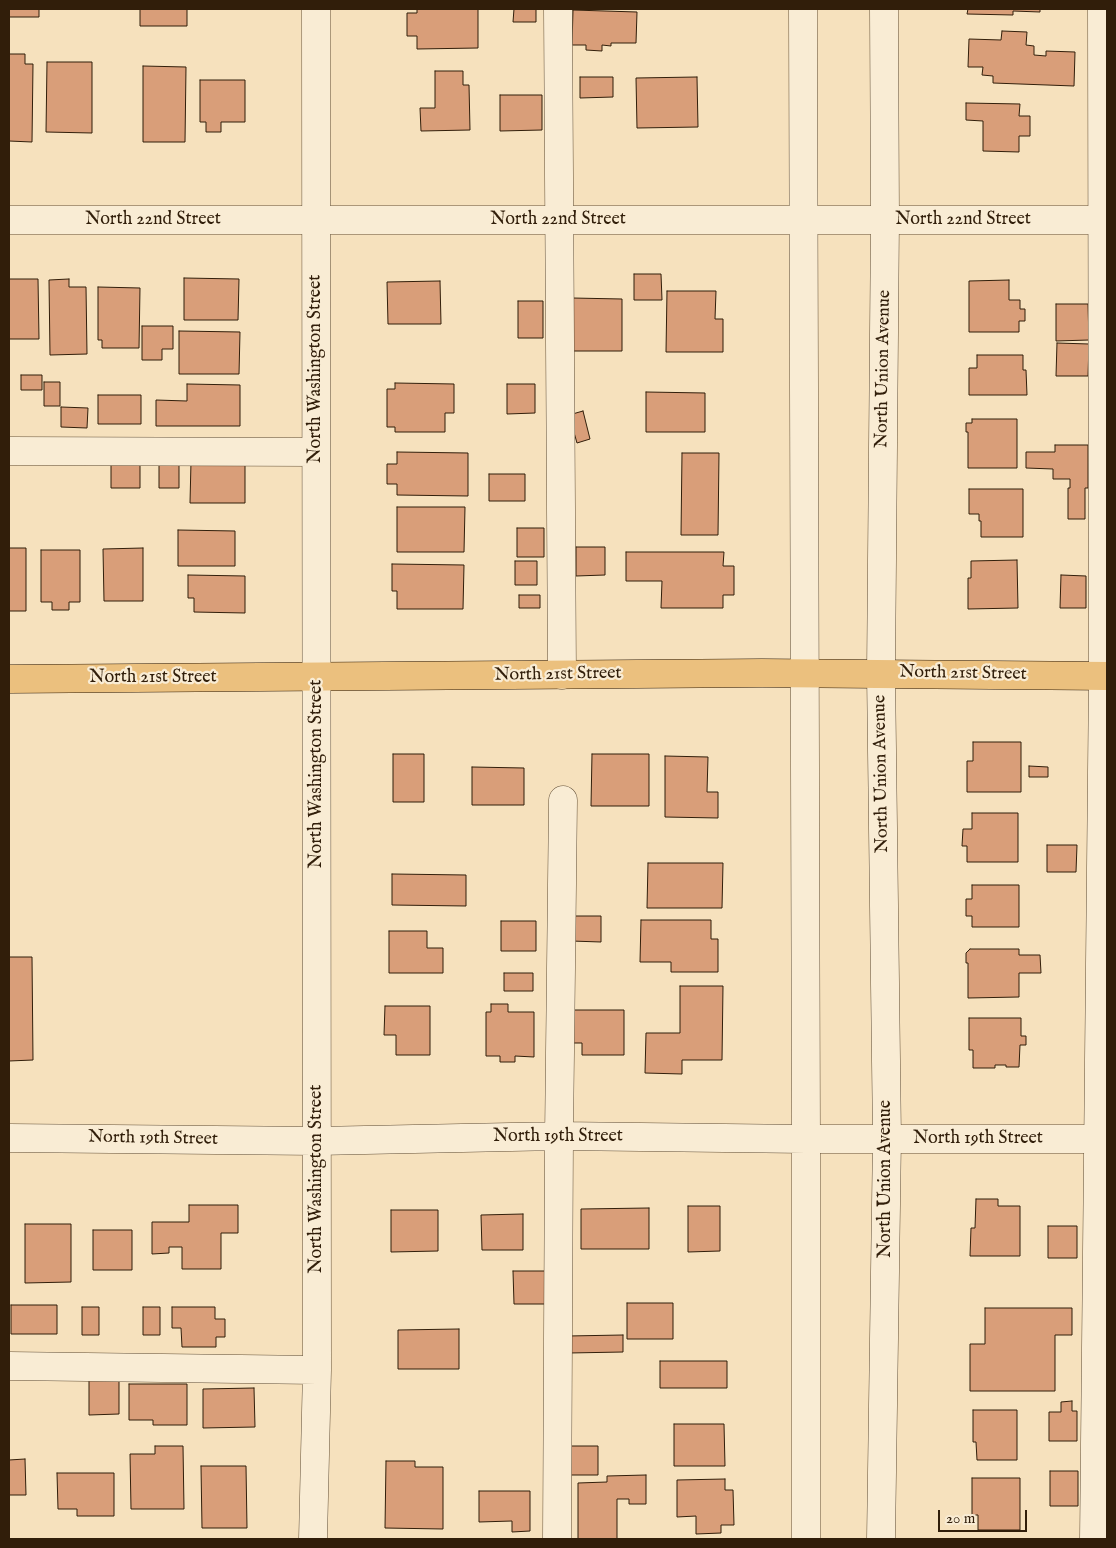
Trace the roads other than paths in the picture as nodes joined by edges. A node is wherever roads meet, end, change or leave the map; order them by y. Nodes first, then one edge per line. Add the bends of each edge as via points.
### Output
1 (316, 9) edge
2 (558, 9) edge
3 (803, 9) edge
4 (884, 9) edge
5 (1102, 9) edge
6 (9, 220) edge
7 (316, 220) junction
8 (560, 220) junction
9 (804, 220) junction
10 (885, 220) junction
11 (1105, 220) edge
12 (9, 451) edge
13 (316, 452) junction
14 (805, 673) junction
15 (881, 673) junction
16 (562, 675) junction
17 (1105, 676) edge
18 (317, 677) junction
19 (9, 679) edge
20 (563, 800) dead end
21 (559, 1136) junction
22 (9, 1138) edge
23 (887, 1138) junction
24 (806, 1139) junction
25 (1103, 1139) edge
26 (317, 1141) junction
27 (9, 1366) edge
28 (317, 1370) junction
29 (313, 1539) edge
30 (557, 1539) edge
31 (806, 1539) edge
32 (881, 1539) edge
33 (1094, 1539) edge

1 - 7 street, North Washington Street
2 - 8 street
3 - 9 street
4 - 10 street, North Union Avenue
5 - 11 street
6 - 7 street, North 22nd Street
7 - 8 street, North 22nd Street
7 - 13 street, North Washington Street
8 - 9 street, North 22nd Street
8 - 16 street
9 - 10 street, North 22nd Street
9 - 14 street
10 - 11 street, North 22nd Street
10 - 15 street, North Union Avenue
11 - 17 street
12 - 13 street
13 - 18 street, North Washington Street
14 - 15 main road, North 21st Street
14 - 16 main road, North 21st Street
14 - 24 street
15 - 17 main road, North 21st Street
15 - 23 street, North Union Avenue
16 - 18 main road, North 21st Street
17 - 25 street
18 - 19 main road, North 21st Street
18 - 26 street, North Washington Street
20 - 21 street
21 - 24 street, North 19th Street
21 - 26 street, North 19th Street
21 - 30 street
22 - 26 street, North 19th Street
23 - 24 street, North 19th Street
23 - 25 street, North 19th Street
23 - 32 street, North Union Avenue
24 - 31 street
25 - 33 street
26 - 28 street, North Washington Street
27 - 28 street
28 - 29 street, North Washington Street

